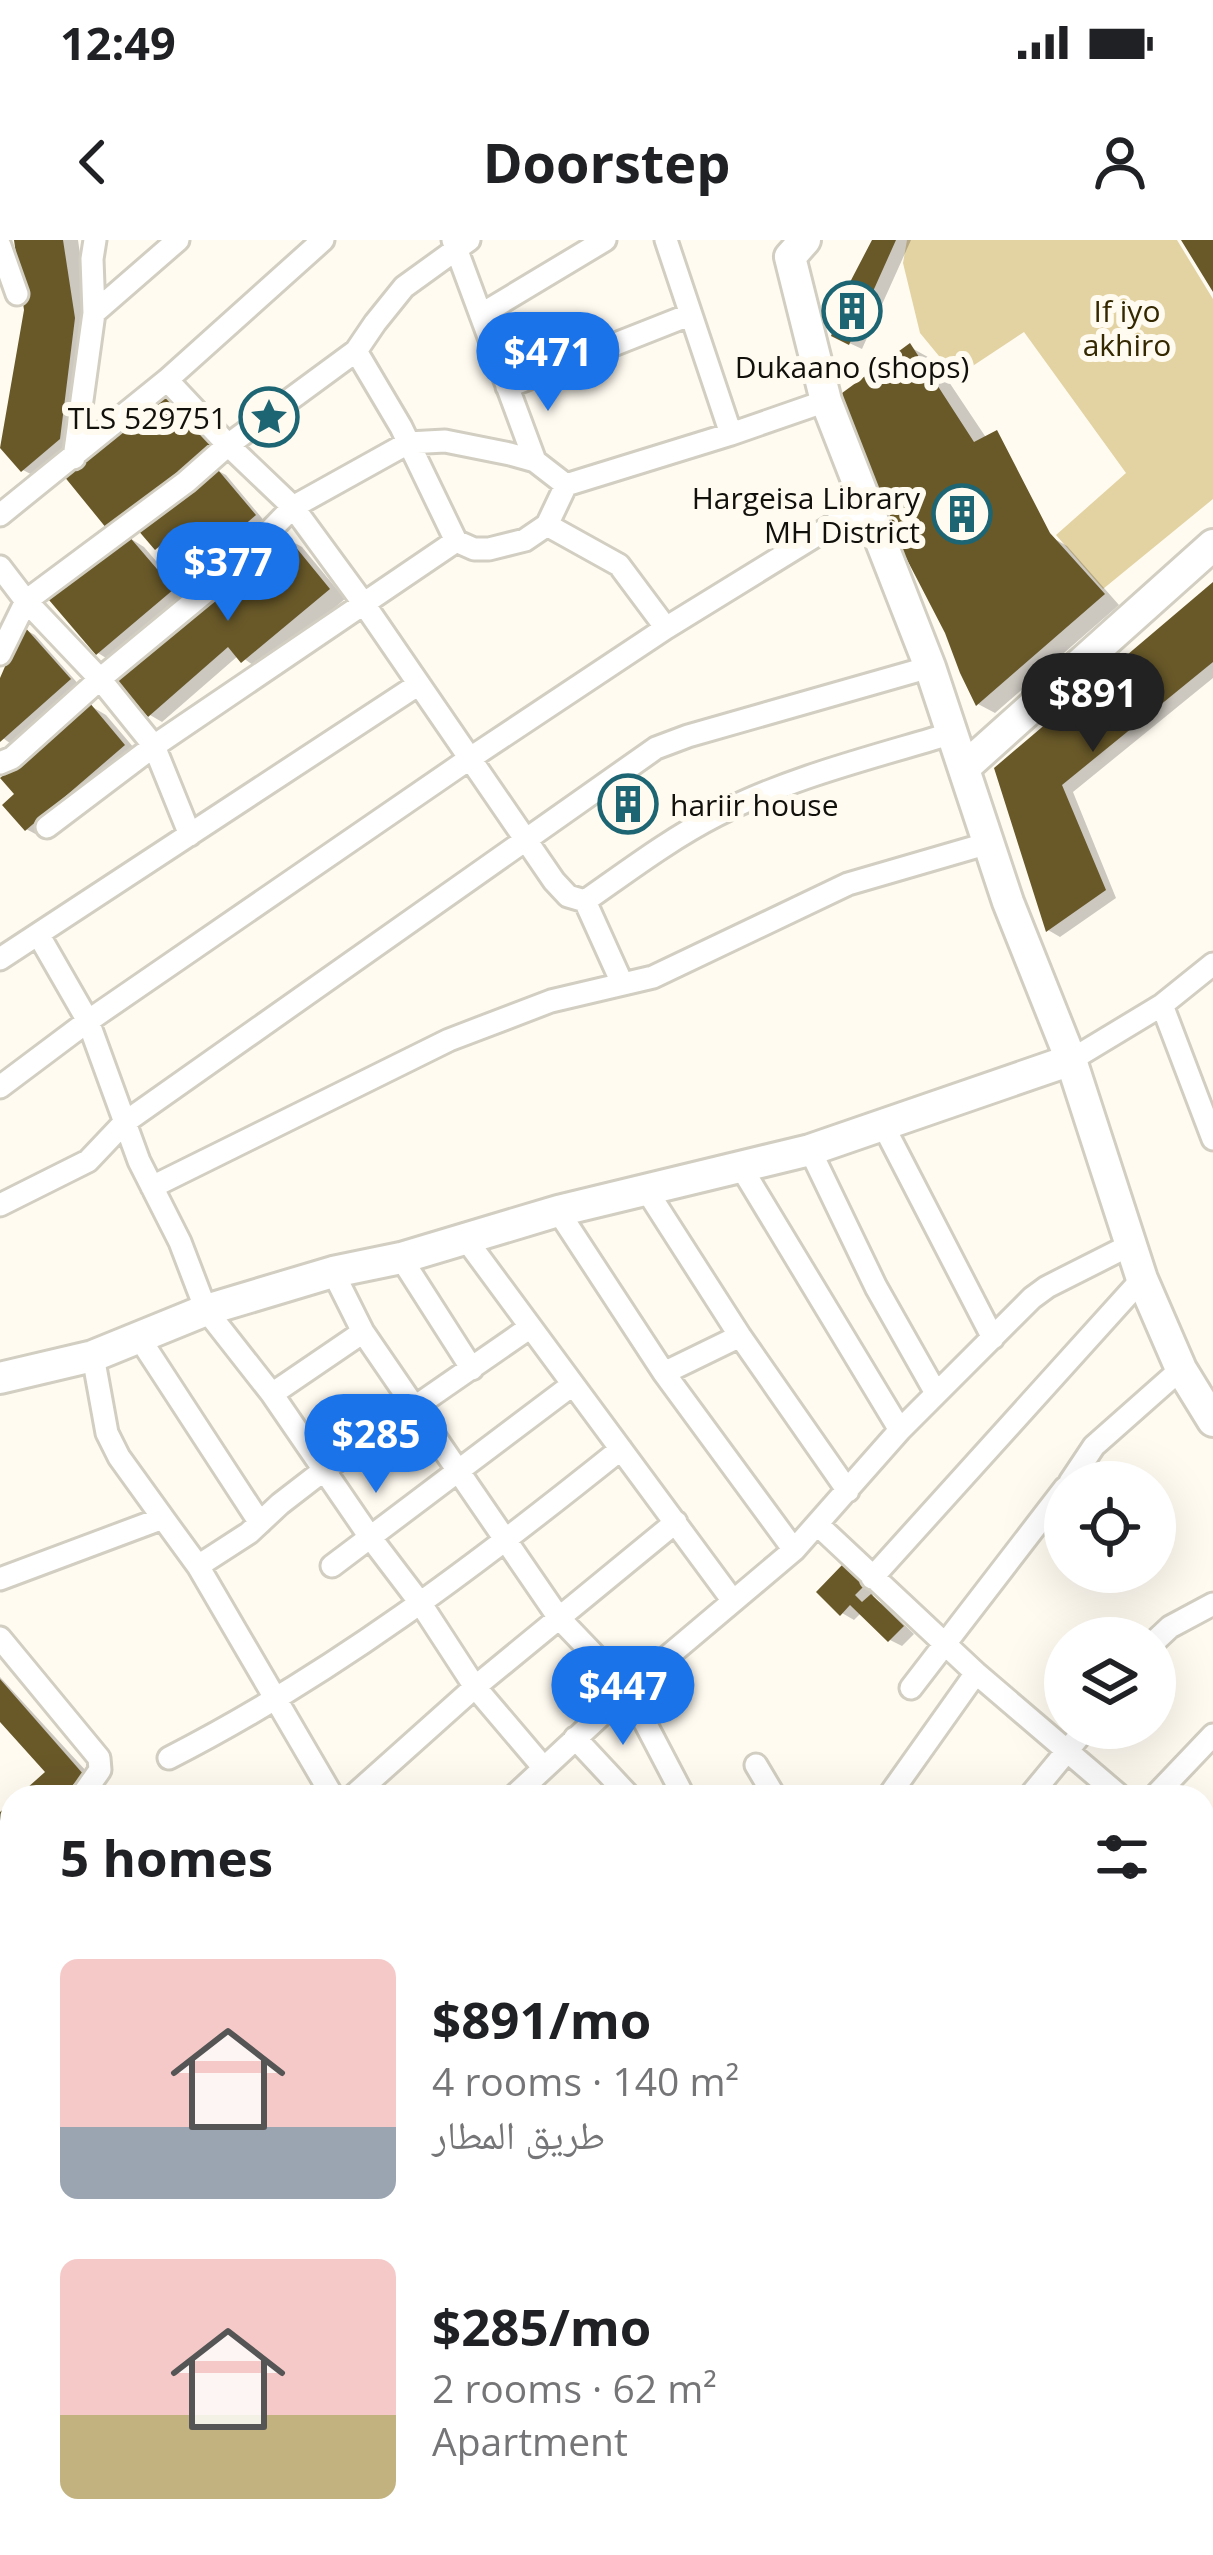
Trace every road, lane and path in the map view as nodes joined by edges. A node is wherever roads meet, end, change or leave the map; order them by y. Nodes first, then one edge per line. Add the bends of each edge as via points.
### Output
1 (95, 240) edge
2 (178, 240) edge
3 (323, 240) edge
4 (605, 240) edge
5 (666, 240) edge
6 (459, 244) edge
7 (0, 246) edge
8 (798, 249) edge
9 (16, 294) dead end
10 (94, 313) junction
11 (482, 314) junction
12 (689, 315) junction
13 (356, 351) junction
14 (167, 380) junction
15 (507, 387) junction
16 (826, 401) junction
17 (731, 434) junction
18 (408, 443) junction
19 (228, 445) junction
20 (74, 458) junction
21 (535, 461) junction
22 (566, 484) junction
23 (867, 504) junction
24 (293, 506) junction
25 (0, 515) edge
26 (547, 525) junction
27 (456, 541) junction
28 (1213, 545) edge
29 (0, 567) edge
30 (26, 601) junction
31 (364, 604) junction
32 (666, 628) junction
33 (0, 654) edge
34 (929, 667) junction
35 (100, 679) junction
36 (419, 684) junction
37 (952, 733) junction
38 (154, 746) junction
39 (469, 759) junction
40 (0, 763) edge
41 (964, 768) junction
42 (47, 827) dead end
43 (190, 835) junction
44 (526, 840) junction
45 (989, 843) junction
46 (585, 901) junction
47 (38, 934) junction
48 (0, 959) edge
49 (1213, 964) edge
50 (622, 982) junction
51 (1162, 1005) junction
52 (88, 1021) junction
53 (1071, 1060) junction
54 (0, 1087) edge
55 (124, 1123) junction
56 (883, 1126) junction
57 (1213, 1139) edge
58 (810, 1150) junction
59 (741, 1167) junction
60 (152, 1187) junction
61 (647, 1191) junction
62 (0, 1205) edge
63 (558, 1211) junction
64 (465, 1238) junction
65 (1132, 1244) junction
66 (401, 1258) junction
67 (333, 1272) junction
68 (1142, 1279) junction
69 (206, 1310) junction
70 (529, 1328) junction
71 (362, 1332) junction
72 (740, 1336) junction
73 (993, 1338) junction
74 (140, 1339) junction
75 (93, 1356) junction
76 (472, 1369) junction
77 (1181, 1369) junction
78 (664, 1372) junction
79 (0, 1378) edge
80 (572, 1385) junction
81 (936, 1393) junction
82 (272, 1394) junction
83 (413, 1410) junction
84 (1213, 1421) edge
85 (900, 1430) junction
86 (622, 1449) junction
87 (1084, 1461) edge
88 (324, 1470) junction
89 (457, 1472) junction
90 (848, 1491) junction
91 (1044, 1515) edge
92 (163, 1518) junction
93 (676, 1522) junction
94 (260, 1523) junction
95 (818, 1525) junction
96 (370, 1537) junction
97 (507, 1540) junction
98 (794, 1550) junction
99 (198, 1566) junction
100 (332, 1566) dead end
101 (872, 1578) junction
102 (0, 1580) edge
103 (733, 1601) junction
104 (421, 1604) junction
105 (1213, 1604) edge
106 (560, 1618) junction
107 (1176, 1624) edge
108 (0, 1638) edge
109 (946, 1644) junction
110 (976, 1673) junction
111 (475, 1687) junction
112 (911, 1688) dead end
113 (628, 1690) junction
114 (275, 1699) junction
115 (1213, 1736) edge
116 (575, 1738) junction
117 (1070, 1749) edge
118 (1068, 1752) junction
119 (169, 1758) dead end
120 (756, 1765) dead end
121 (543, 1767) junction
122 (89, 1785) edge
123 (326, 1785) edge
124 (365, 1785) edge
125 (528, 1785) edge
126 (619, 1785) edge
127 (678, 1785) edge
128 (768, 1785) edge
129 (897, 1785) edge
130 (1039, 1785) edge
131 (1107, 1785) edge
132 (1166, 1785) edge

1 - 10 street
2 - 10 street
3 - 14 street
4 - 11 street
5 - 12 street
6 - 11 street
6 - 13 street via 399,291
7 - 9 street
8 - 16 main road
10 - 20 street
11 - 15 street
12 - 15 street
12 - 17 street
13 - 18 street
13 - 19 street
14 - 19 street
14 - 20 street
15 - 21 street
16 - 17 street
16 - 23 main road
17 - 22 street
18 - 21 street via 445,441
18 - 24 street
18 - 27 street
19 - 24 street
19 - 30 street
20 - 25 street
21 - 22 street
22 - 26 street
23 - 32 street
23 - 34 main road
24 - 31 street
24 - 35 street via 232,570
26 - 27 street via 490,549
26 - 32 street via 619,565
27 - 31 street
28 - 41 main road
29 - 30 street
30 - 33 street
30 - 35 street
31 - 36 street
31 - 38 street
32 - 39 street
34 - 37 main road
34 - 44 street via 656,748
35 - 38 street
35 - 40 street
36 - 39 street
36 - 43 street
37 - 41 main road
37 - 46 street via 722,812
38 - 42 street
38 - 43 street
39 - 44 street
39 - 52 street
41 - 45 main road
43 - 47 street
44 - 46 street via 568,896
44 - 55 street
45 - 50 street via 848,884 653,977
45 - 53 main road
46 - 50 street
47 - 48 street
47 - 52 street
49 - 51 street
50 - 60 street via 449,1040
51 - 53 street
51 - 57 street
52 - 54 street
52 - 55 street
53 - 56 main road
53 - 65 main road
55 - 60 street
55 - 62 street via 88,1161
56 - 58 main road
56 - 73 street
58 - 59 main road
58 - 81 street
59 - 61 main road
59 - 85 street
60 - 69 street
61 - 63 main road
61 - 72 street
63 - 64 main road
63 - 78 street
64 - 66 main road
64 - 70 street
65 - 68 main road
65 - 73 street via 1048,1287
66 - 67 main road
66 - 76 street
67 - 69 main road
67 - 71 street
68 - 77 main road
68 - 101 street
69 - 74 main road
69 - 82 street
70 - 76 street
70 - 80 street
71 - 82 street
71 - 83 street
72 - 78 street
72 - 90 street
73 - 81 street
74 - 75 main road
74 - 94 street
75 - 79 main road
75 - 92 street via 106,1433
76 - 83 street
77 - 84 main road
77 - 87 street
78 - 98 street
80 - 86 street
80 - 89 street
81 - 85 street
82 - 88 street
83 - 88 street
83 - 89 street
85 - 90 street
86 - 93 street
86 - 97 street
88 - 94 street
88 - 96 street
89 - 96 street
89 - 97 street
90 - 95 street
91 - 109 street
92 - 99 street
92 - 102 street
93 - 103 street
93 - 106 street
94 - 99 street
95 - 98 street
95 - 101 street
96 - 100 street
96 - 104 street
97 - 104 street
97 - 106 street
98 - 103 street
99 - 114 street
101 - 109 street
103 - 113 street
104 - 111 street
104 - 114 street
105 - 107 street
106 - 111 street
106 - 113 street
108 - 122 street via 99,1758
109 - 110 street
109 - 112 street
110 - 118 street
110 - 129 street
111 - 121 street
111 - 124 street
113 - 116 street
113 - 127 street
114 - 119 street
114 - 123 street
115 - 132 street
116 - 121 street
116 - 126 street
117 - 118 street
118 - 130 street
118 - 131 street
120 - 128 street
121 - 125 street

